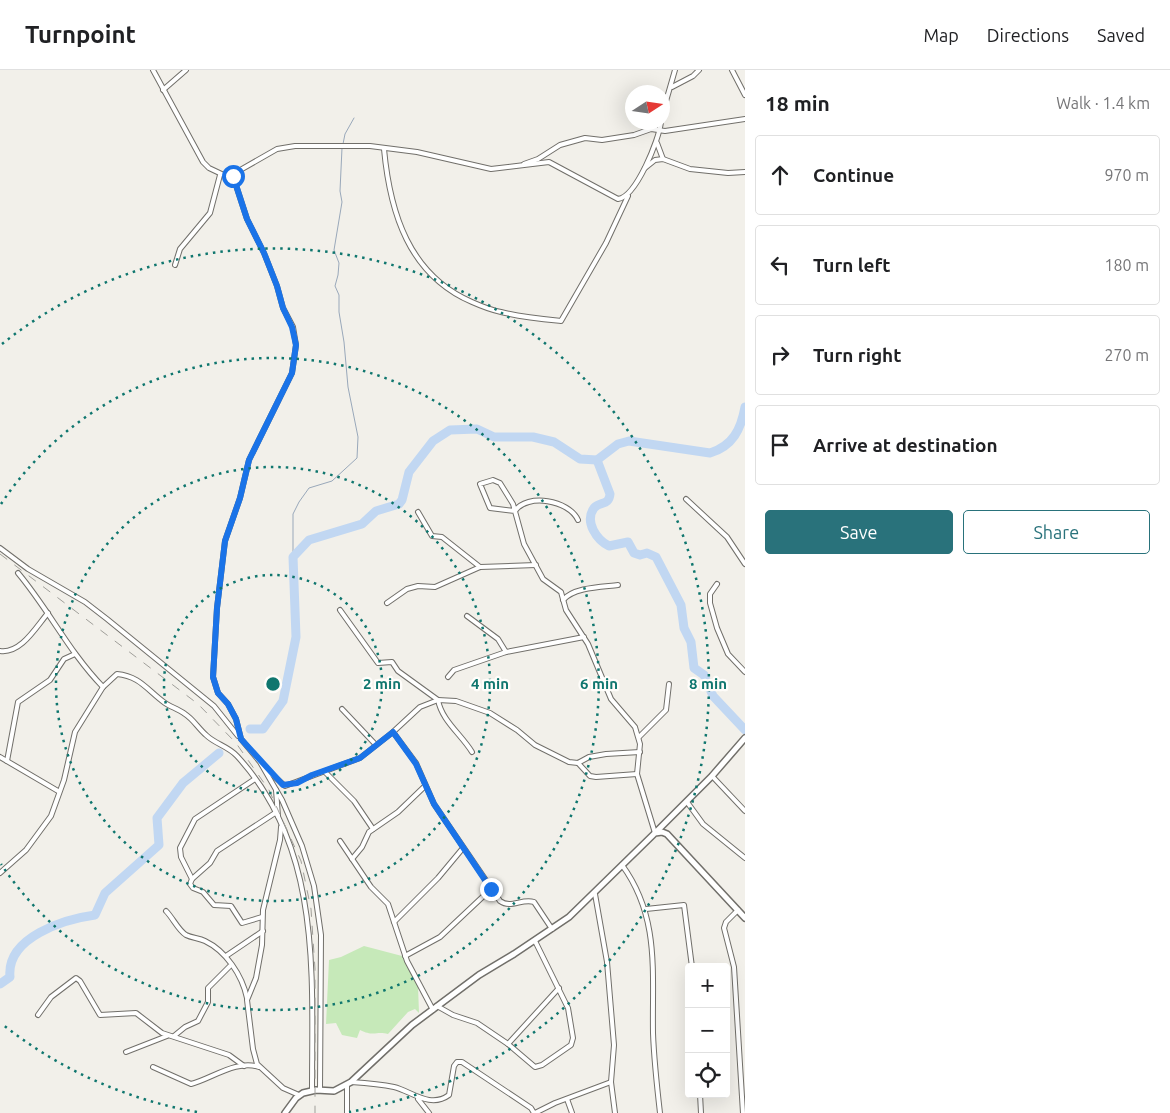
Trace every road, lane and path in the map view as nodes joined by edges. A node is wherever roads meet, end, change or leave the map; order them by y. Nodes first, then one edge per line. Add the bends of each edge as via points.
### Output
1 (153, 70) edge
2 (186, 70) edge
3 (675, 70) edge
4 (699, 70) edge
5 (732, 70) edge
6 (672, 87) junction
7 (163, 90) junction
8 (670, 93) edge
9 (745, 95) edge
10 (745, 120) edge
11 (660, 132) junction
12 (657, 141) junction
13 (384, 149) junction
14 (663, 159) junction
15 (518, 166) junction
16 (643, 169) junction
17 (745, 172) edge
18 (220, 175) junction
19 (233, 176) junction
20 (629, 194) junction
21 (175, 265) dead end
22 (686, 499) dead end
23 (515, 510) junction
24 (418, 512) dead end
25 (578, 520) dead end
26 (0, 548) edge
27 (745, 564) edge
28 (536, 565) junction
29 (480, 567) junction
30 (18, 573) dead end
31 (717, 584) dead end
32 (618, 585) dead end
33 (563, 600) junction
34 (387, 603) dead end
35 (340, 610) dead end
36 (48, 613) junction
37 (467, 616) dead end
38 (584, 637) junction
39 (0, 651) edge
40 (506, 652) junction
41 (75, 654) junction
42 (745, 672) edge
43 (448, 677) dead end
44 (669, 684) dead end
45 (103, 687) junction
46 (438, 700) junction
47 (342, 709) dead end
48 (393, 732) junction
49 (639, 737) junction
50 (745, 738) edge
51 (241, 739) junction
52 (376, 745) junction
53 (472, 752) dead end
54 (640, 752) junction
55 (0, 757) edge
56 (7, 761) junction
57 (260, 762) junction
58 (578, 763) junction
59 (324, 772) junction
60 (637, 774) junction
61 (712, 776) junction
62 (255, 779) junction
63 (425, 786) junction
64 (275, 788) junction
65 (58, 791) junction
66 (687, 802) junction
67 (745, 811) edge
68 (275, 813) junction
69 (278, 818) junction
70 (281, 824) junction
71 (373, 829) junction
72 (655, 833) junction
73 (340, 841) dead end
74 (463, 848) junction
75 (745, 858) edge
76 (352, 859) junction
77 (621, 864) junction
78 (0, 873) edge
79 (192, 879) junction
80 (491, 889) junction
81 (595, 894) junction
82 (646, 909) junction
83 (738, 910) junction
84 (166, 911) dead end
85 (262, 917) junction
86 (745, 918) edge
87 (394, 922) junction
88 (552, 929) junction
89 (263, 931) junction
90 (535, 940) junction
91 (226, 956) junction
92 (405, 956) junction
93 (691, 963) edge
94 (230, 966) junction
95 (559, 988) junction
96 (247, 1000) junction
97 (435, 1008) junction
98 (38, 1015) dead end
99 (172, 1036) junction
100 (508, 1044) junction
101 (126, 1052) dead end
102 (244, 1066) junction
103 (153, 1067) dead end
104 (261, 1068) junction
105 (611, 1082) junction
106 (349, 1084) junction
107 (312, 1090) junction
108 (320, 1090) junction
109 (299, 1095) junction
110 (417, 1098) junction
111 (700, 1098) edge
112 (567, 1099) junction
113 (285, 1113) edge
114 (347, 1113) edge
115 (429, 1113) edge
116 (535, 1113) edge
117 (572, 1113) edge
118 (615, 1113) edge
119 (660, 1113) edge
120 (701, 1113) edge
121 (743, 1113) edge

1 - 7 street
2 - 7 street
3 - 6 street
4 - 6 street
5 - 9 street
6 - 8 street
7 - 18 street via 203,162
10 - 11 street
11 - 12 street
11 - 15 street via 651,129 599,140 585,138 560,145 538,159
12 - 14 street
12 - 16 street
13 - 15 street via 417,152 492,169
13 - 19 street via 364,146 281,148 264,155
13 - 20 street via 395,213 420,263 451,292 500,312 561,321 606,243
14 - 16 street via 655,160
14 - 17 street via 690,169
15 - 20 street via 549,162 612,198 623,198
16 - 20 street
18 - 19 street
18 - 21 street via 210,213 180,248
19 - 51 street via 247,219 277,286 296,345 292,373 249,460 223,549 213,677 218,693 236,719
22 - 27 street via 727,537
23 - 23 street via 490,508 480,484 493,480 500,483
23 - 25 street via 522,504 548,500 572,510
23 - 28 street via 520,537
24 - 29 street via 432,536 442,537
26 - 51 street via 28,569 86,602 214,706
28 - 29 street
28 - 33 street via 544,579 559,589
29 - 34 street via 435,586 406,589
30 - 36 street
31 - 42 street via 710,594 717,628 728,654
32 - 33 street via 585,590
33 - 38 street
35 - 46 street via 378,663 392,662 398,671
36 - 39 street via 19,646
36 - 41 street
37 - 40 street via 498,639
38 - 40 street
38 - 49 street via 611,699 635,727
40 - 43 street via 454,670
41 - 45 street
41 - 56 street via 64,659 50,680 18,702
44 - 49 street via 666,710
45 - 62 street via 118,674 141,681 164,702 188,716 211,739 229,748
45 - 65 street via 72,738 64,780
46 - 48 street via 420,707
46 - 53 street via 441,714
46 - 58 street via 456,701 490,713 535,745 569,762
47 - 52 street
48 - 52 street
48 - 63 street via 416,764
49 - 54 street
50 - 61 street
51 - 57 street
52 - 59 street via 360,758
54 - 58 street via 589,757
54 - 60 street
55 - 56 street
56 - 65 street
57 - 59 street via 285,786
57 - 64 street
58 - 60 street via 590,776
59 - 71 street via 354,802
60 - 72 street
61 - 66 street
61 - 67 street
62 - 68 street
62 - 79 street via 195,819 180,848
63 - 71 street via 398,812
63 - 74 street
64 - 69 street
64 - 108 street via 302,846 316,894 321,935
65 - 78 street via 51,816 32,843
66 - 72 street
66 - 75 street via 703,824
68 - 69 street
68 - 79 street via 217,851 207,866
69 - 70 street
70 - 85 street
70 - 107 street via 300,873 309,926
71 - 76 street
72 - 77 street
72 - 83 street via 667,834
73 - 76 street
74 - 80 street
74 - 87 street
76 - 87 street via 371,887 388,904
77 - 81 street
77 - 82 street
79 - 85 street via 191,886 203,892 214,905 231,906 240,922 247,923
80 - 88 street via 505,904 534,902
80 - 92 street via 440,937
81 - 88 street
81 - 105 street via 607,962 614,1044
82 - 93 street via 684,905
82 - 119 street via 654,978 653,1034
83 - 86 street
83 - 121 street via 724,928 734,967
84 - 91 street via 185,934 206,941
85 - 89 street
87 - 92 street
88 - 90 street
89 - 91 street
89 - 96 street via 256,978
90 - 95 street
90 - 97 street via 479,975
91 - 94 street
92 - 97 street
94 - 96 street via 243,981
94 - 99 street via 208,988 208,1002 198,1021
95 - 100 street
95 - 100 street via 570,1013 572,1045 536,1067
96 - 104 street via 254,1054
97 - 100 street via 477,1023
97 - 106 street via 397,1036
98 - 99 street via 52,996 76,978 100,1015 136,1013 159,1032
99 - 101 street
99 - 102 street via 230,1055
102 - 103 street via 192,1084
102 - 104 street
104 - 109 street via 283,1088
105 - 112 street
105 - 118 street
106 - 108 street via 334,1091
106 - 110 street via 396,1088
106 - 114 street
107 - 108 street
107 - 109 street
109 - 113 street
110 - 115 street
110 - 116 street via 433,1100 449,1096 454,1066 462,1062
111 - 120 street
112 - 116 street
112 - 117 street

